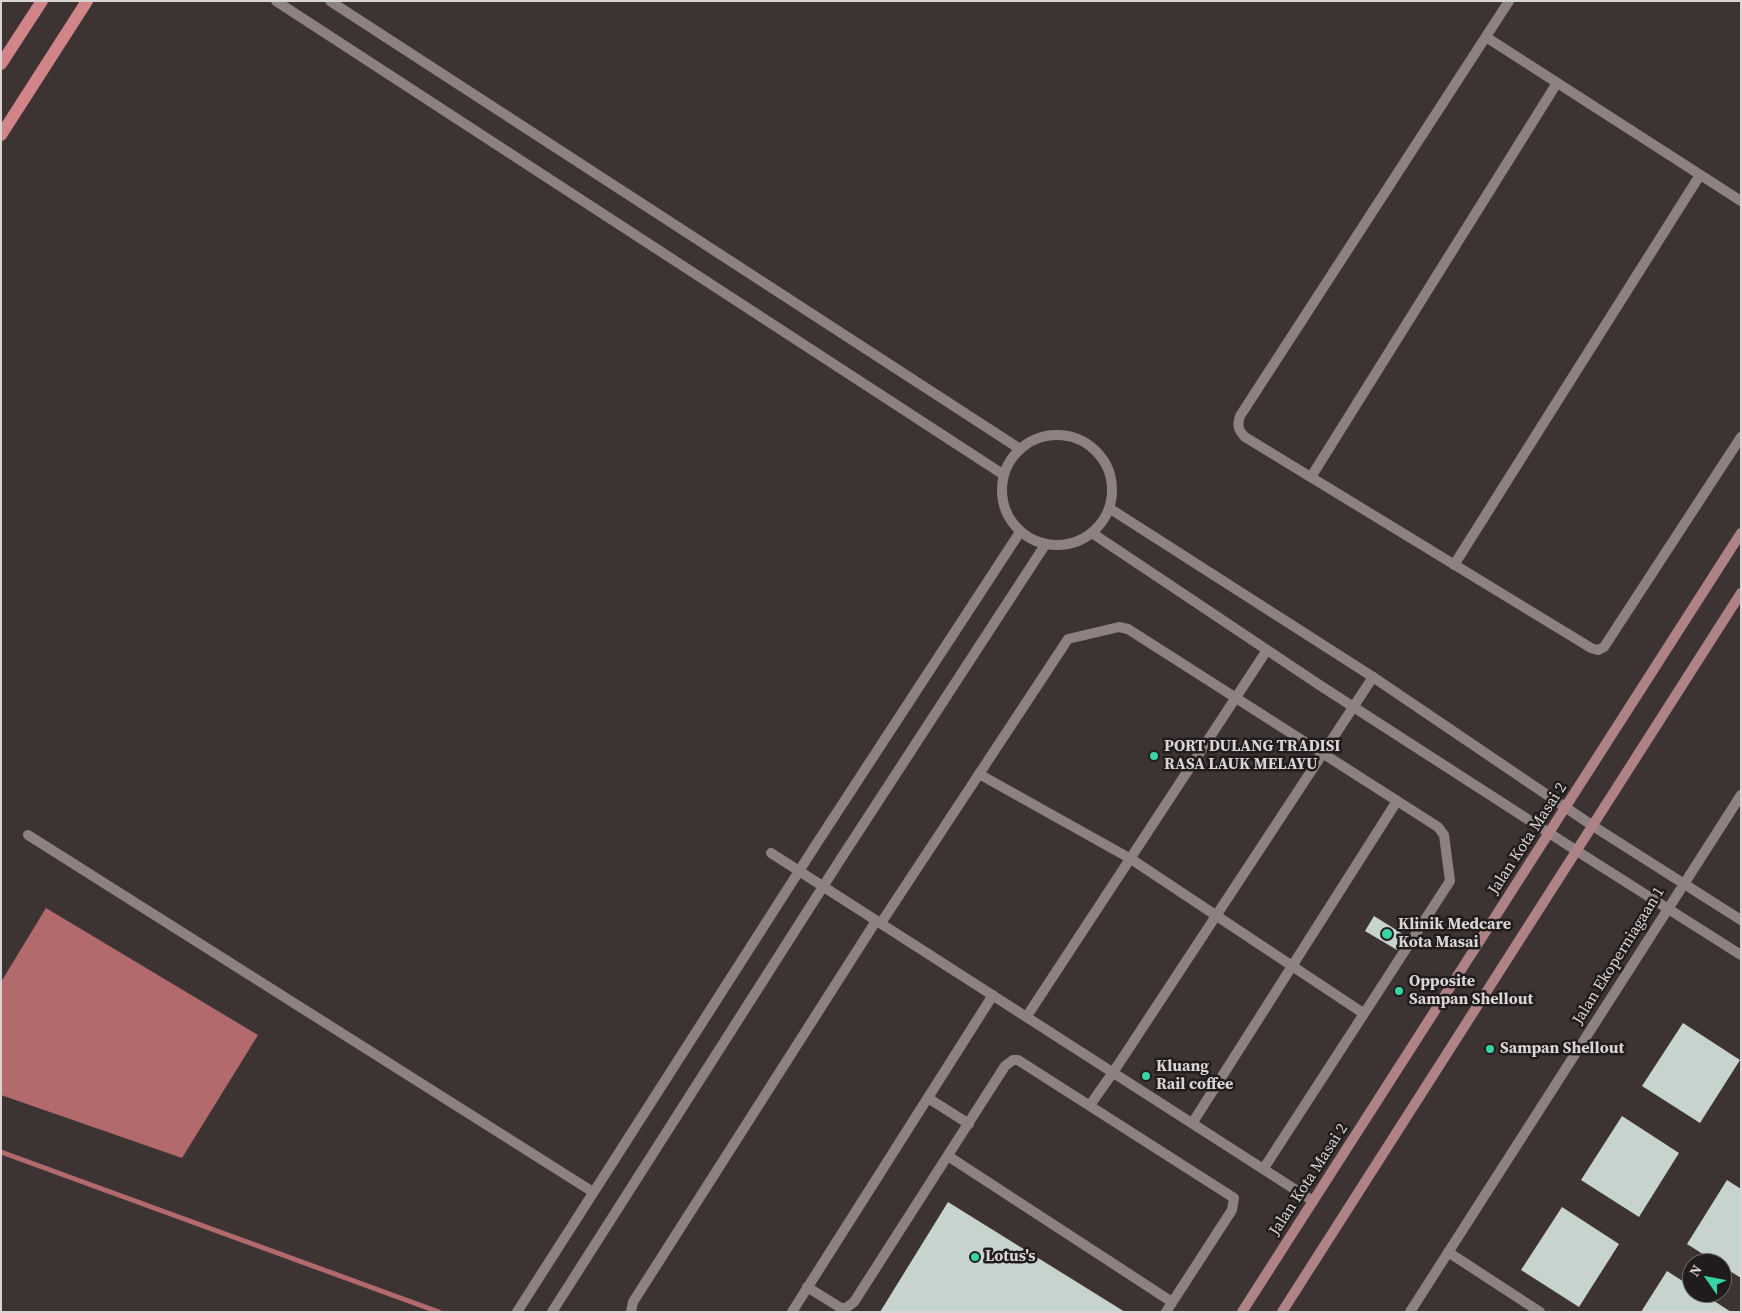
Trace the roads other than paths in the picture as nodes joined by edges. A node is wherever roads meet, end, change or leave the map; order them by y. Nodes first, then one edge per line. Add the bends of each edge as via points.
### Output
1 (42, 1) edge
2 (87, 1) edge
3 (276, 1) edge
4 (330, 1) edge
5 (1509, 1) edge
6 (1486, 37) junction
7 (1, 64) edge
8 (1557, 83) junction
9 (1, 135) edge
10 (1700, 175) junction
11 (1741, 202) edge
12 (1741, 437) edge
13 (1020, 449) junction
14 (1004, 475) junction
15 (1311, 477) junction
16 (1109, 508) junction
17 (1020, 532) junction
18 (1092, 533) junction
19 (1741, 533) edge
20 (1045, 544) junction
21 (1454, 565) junction
22 (1741, 593) edge
23 (1267, 650) junction
24 (1373, 676) junction
25 (1235, 699) junction
26 (1353, 707) junction
27 (1322, 754) junction
28 (979, 774) junction
29 (1741, 794) edge
30 (1397, 801) junction
31 (1566, 808) junction
32 (1593, 826) junction
33 (1549, 833) junction
34 (28, 836) dead end
35 (1576, 851) junction
36 (771, 853) dead end
37 (1131, 859) junction
38 (799, 872) junction
39 (1683, 883) junction
40 (824, 887) junction
41 (1667, 908) junction
42 (1216, 914) junction
43 (1741, 920) edge
44 (879, 922) junction
45 (1741, 956) edge
46 (1292, 965) junction
47 (993, 995) junction
48 (1363, 1013) junction
49 (1027, 1016) junction
50 (1114, 1071) junction
51 (928, 1098) junction
52 (1090, 1105) junction
53 (1193, 1122) junction
54 (969, 1124) junction
55 (948, 1156) junction
56 (1264, 1168) junction
57 (593, 1192) junction
58 (1313, 1201) junction
59 (1448, 1252) junction
60 (807, 1287) junction
61 (1172, 1302) junction
62 (517, 1312) edge
63 (552, 1312) edge
64 (631, 1312) edge
65 (792, 1312) edge
66 (1166, 1312) edge
67 (1242, 1312) edge
68 (1282, 1312) edge
69 (1410, 1312) edge
70 (1540, 1312) edge

1 - 7 main road
2 - 9 main road
3 - 14 street
4 - 13 street
5 - 6 street
6 - 8 street
6 - 15 street via 1240,416 1239,431 1245,437
8 - 10 street
8 - 15 street
10 - 11 street
10 - 21 street
12 - 21 street via 1604,647 1598,650
13 - 14 street
13 - 16 street via 1035,439 1053,435 1071,436 1088,444 1101,456 1109,472 1113,490
14 - 17 street via 1002,495 1008,515
15 - 21 street
16 - 18 street
16 - 24 street
17 - 20 street
17 - 38 street
18 - 20 street via 1062,546
18 - 23 street
19 - 31 main road, Jalan Kota Masai 2
20 - 40 street
22 - 32 main road
23 - 25 street
23 - 26 street
24 - 26 street
24 - 31 street
25 - 27 street
25 - 28 street via 1125,628 1074,636 1066,641
25 - 37 street
26 - 27 street
26 - 33 street
27 - 30 street
27 - 42 street
28 - 37 street
28 - 44 street
29 - 39 street, Jalan Ekoperniagaan 1
30 - 46 street
30 - 48 street via 1440,829 1450,881
31 - 32 street
31 - 33 main road, Jalan Kota Masai 2
32 - 35 main road
32 - 39 street
33 - 35 street
33 - 58 main road, Jalan Kota Masai 2
34 - 57 street
35 - 41 street
35 - 68 main road
36 - 38 street
37 - 42 street
37 - 49 street
38 - 40 street
38 - 57 street
39 - 41 street, Jalan Ekoperniagaan 1
39 - 43 street
40 - 44 street
40 - 63 street
41 - 45 street
41 - 59 street, Jalan Ekoperniagaan 1
42 - 46 street
42 - 50 street
44 - 47 street
44 - 64 street via 633,1302
46 - 48 street
46 - 53 street
47 - 49 street
47 - 51 street
48 - 56 street
49 - 50 street
50 - 52 street
50 - 53 street
51 - 54 street
51 - 60 street
52 - 54 street via 1023,1062 1014,1060 1005,1066
52 - 61 street via 1234,1198 1232,1210
53 - 56 street
54 - 55 street
55 - 60 street via 851,1306 837,1306
55 - 61 street
56 - 58 street
57 - 62 street
58 - 67 main road, Jalan Kota Masai 2
59 - 69 street, Jalan Ekoperniagaan 1
59 - 70 street
60 - 65 street
61 - 66 street

